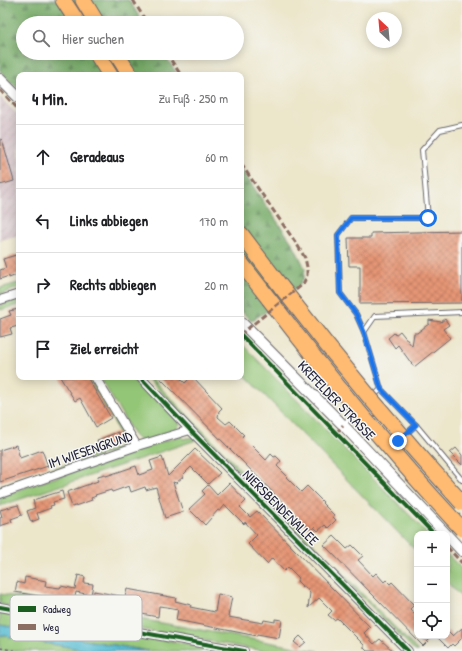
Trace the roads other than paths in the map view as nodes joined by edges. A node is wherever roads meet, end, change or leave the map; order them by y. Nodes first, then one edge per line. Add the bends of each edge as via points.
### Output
1 (63, 0) edge
2 (83, 0) edge
3 (73, 16) edge
4 (93, 16) edge
5 (100, 60) edge
6 (120, 60) edge
7 (108, 72) edge
8 (128, 72) edge
9 (0, 79) edge
10 (16, 95) edge
11 (462, 125) edge
12 (244, 238) edge
13 (244, 267) edge
14 (16, 295) edge
15 (0, 300) edge
16 (462, 312) edge
17 (244, 325) edge
18 (364, 332) junction
19 (97, 380) edge
20 (143, 380) edge
21 (381, 389) junction
22 (365, 405) dead end
23 (359, 410) dead end
24 (343, 425) junction
25 (416, 425) junction
26 (190, 430) junction
27 (398, 441) dead end
28 (137, 446) junction
29 (462, 480) edge
30 (0, 494) edge
31 (462, 504) edge
32 (462, 529) edge
33 (442, 531) edge
34 (450, 539) edge
35 (462, 551) edge
36 (0, 607) edge
37 (10, 609) edge
38 (142, 633) edge
39 (244, 651) edge
40 (408, 651) edge

1 - 3 highway
2 - 4 highway
5 - 7 highway
6 - 8 highway
9 - 10 street
11 - 18 lane via 440,130 422,150 428,218 351,218 338,235 340,293 356,314
12 - 31 highway, bridge via 369,397
13 - 32 highway, bridge via 321,366
14 - 15 street
16 - 18 lane via 375,316
17 - 24 street, KREFELDER STRASSE
18 - 21 lane
19 - 28 street
20 - 26 street, NIERSBENDENALLEE
21 - 22 lane
21 - 25 lane
23 - 24 lane
24 - 33 street, KREFELDER STRASSE
25 - 27 lane
25 - 29 lane
26 - 28 street, IM WIESENGRUND
26 - 40 street, NIERSBENDENALLEE
28 - 30 street, IM WIESENGRUND
34 - 35 street, KREFELDER STRASSE
36 - 37 street
38 - 39 street

